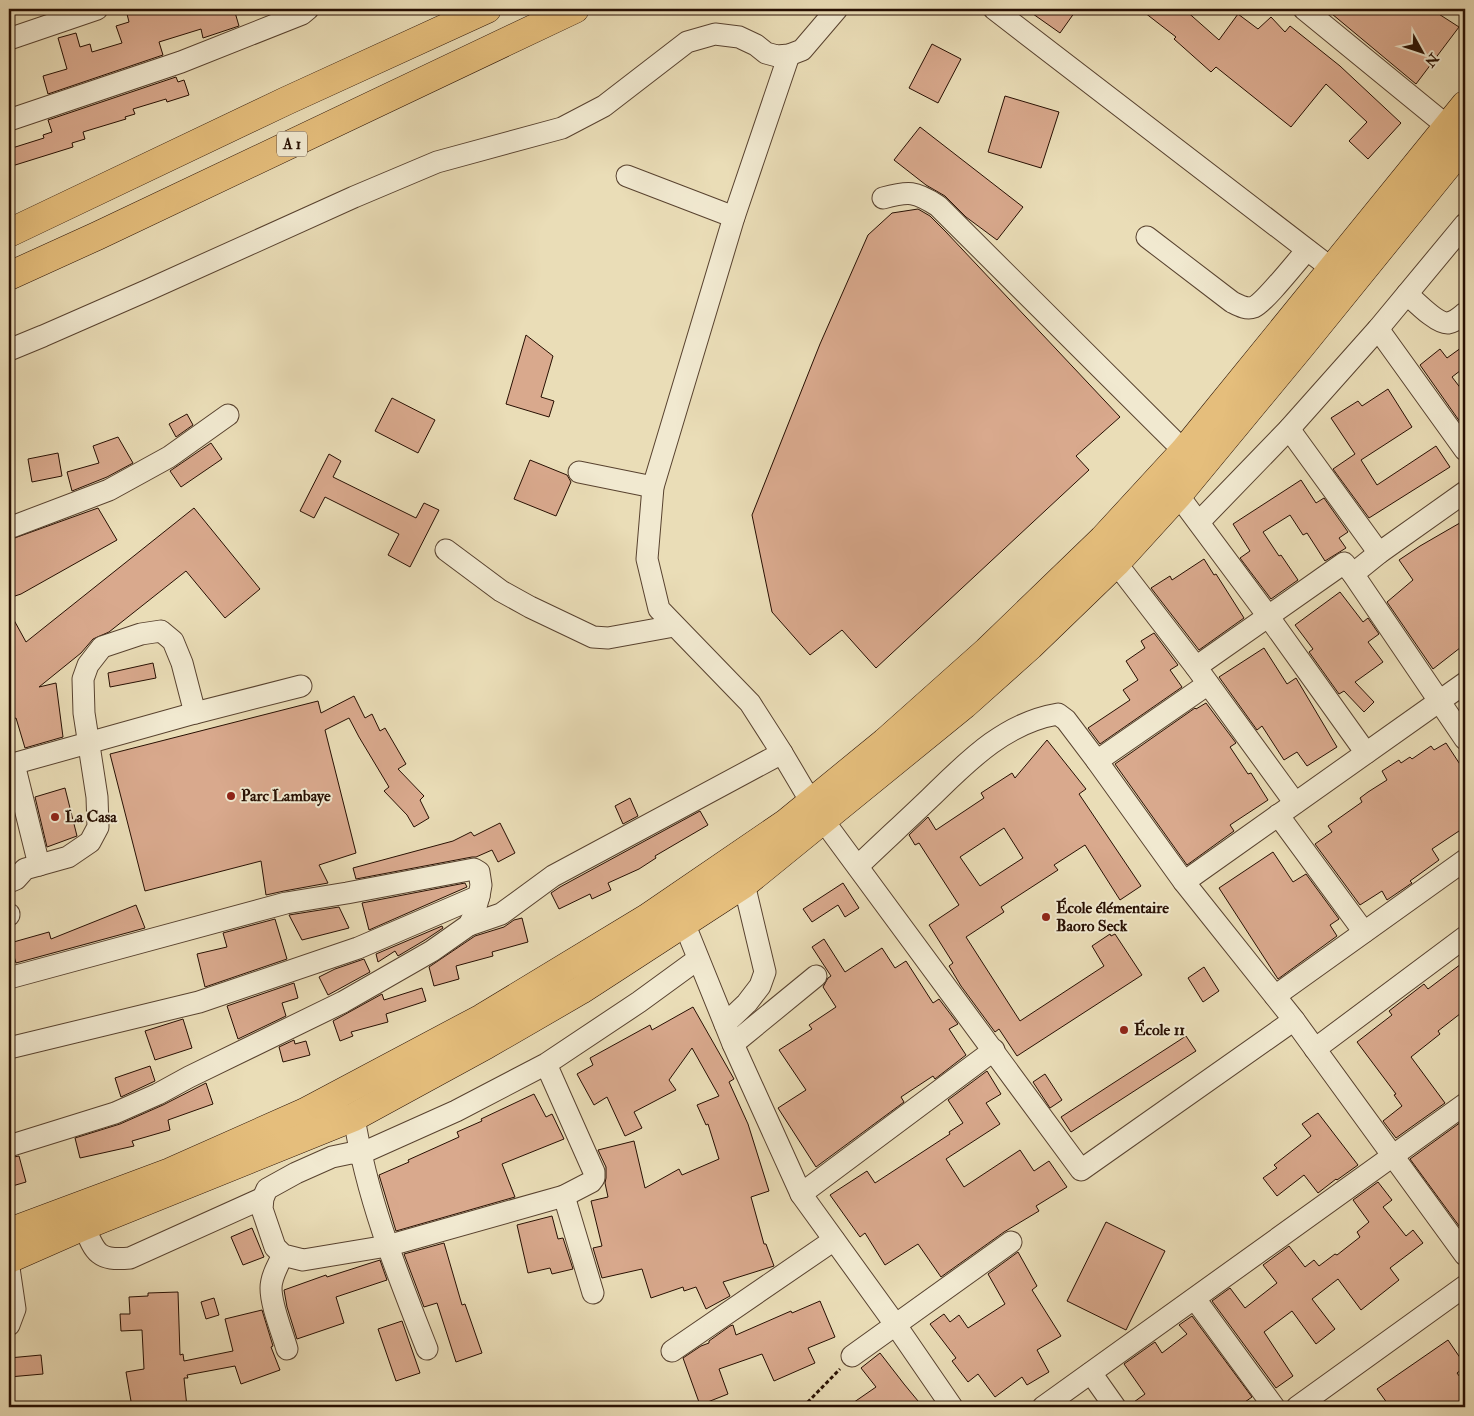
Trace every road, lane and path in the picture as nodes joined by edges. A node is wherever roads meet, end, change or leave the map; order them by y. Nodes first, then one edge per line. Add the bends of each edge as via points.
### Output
1 (97, 9) edge
2 (308, 9) edge
3 (487, 9) edge
4 (575, 9) edge
5 (837, 9) edge
6 (994, 9) edge
7 (1304, 9) edge
8 (9, 39) edge
9 (789, 55) junction
10 (1465, 105) edge
11 (9, 120) edge
12 (1456, 135) edge
13 (627, 176) dead end
14 (883, 198) dead end
15 (734, 217) junction
16 (1465, 224) edge
17 (9, 233) edge
18 (1147, 237) dead end
19 (1307, 250) junction
20 (1331, 268) junction
21 (9, 276) edge
22 (1407, 294) junction
23 (1465, 313) edge
24 (1378, 329) junction
25 (9, 350) edge
26 (228, 415) dead end
27 (1289, 429) junction
28 (1465, 450) edge
29 (1184, 451) junction
30 (579, 472) dead end
31 (654, 488) junction
32 (1465, 492) edge
33 (1178, 495) junction
34 (1199, 522) junction
35 (9, 528) edge
36 (446, 550) dead end
37 (1380, 553) junction
38 (1116, 563) junction
39 (1353, 574) junction
40 (1268, 616) junction
41 (674, 626) junction
42 (1202, 676) junction
43 (1465, 683) edge
44 (301, 686) dead end
45 (1439, 701) junction
46 (195, 713) junction
47 (1465, 739) edge
48 (89, 744) junction
49 (782, 753) junction
50 (1366, 753) junction
51 (1097, 761) junction
52 (11, 765) edge
53 (1286, 809) junction
54 (817, 811) junction
55 (1465, 860) edge
56 (24, 866) edge
57 (858, 866) junction
58 (9, 882) edge
59 (1184, 882) junction
60 (744, 884) junction
61 (479, 896) junction
62 (684, 924) junction
63 (469, 925) junction
64 (1364, 932) junction
65 (1465, 937) edge
66 (698, 959) junction
67 (816, 976) dead end
68 (9, 978) edge
69 (1275, 996) junction
70 (1294, 1020) junction
71 (725, 1024) junction
72 (732, 1044) junction
73 (9, 1048) edge
74 (1315, 1049) junction
75 (994, 1050) junction
76 (546, 1064) junction
77 (1465, 1104) edge
78 (354, 1117) junction
79 (9, 1146) edge
80 (360, 1154) junction
81 (1394, 1156) junction
82 (801, 1194) junction
83 (564, 1196) junction
84 (262, 1198) junction
85 (84, 1226) junction
86 (9, 1232) edge
87 (834, 1240) junction
88 (1011, 1242) dead end
89 (387, 1246) junction
90 (1465, 1255) edge
91 (283, 1256) junction
92 (9, 1259) edge
93 (9, 1268) edge
94 (1465, 1286) edge
95 (593, 1292) dead end
96 (1195, 1299) junction
97 (895, 1324) junction
98 (9, 1325) edge
99 (287, 1349) dead end
100 (427, 1349) dead end
101 (672, 1351) dead end
102 (852, 1356) joint
103 (1091, 1373) junction
104 (803, 1407) edge
105 (952, 1407) edge
106 (1043, 1407) edge
107 (1114, 1407) edge
108 (1274, 1407) edge
109 (1296, 1407) edge

1 - 8 street
2 - 11 street via 181,62
3 - 17 highway, A 1
4 - 21 highway, A 1
5 - 9 street via 802,50
6 - 19 street
7 - 12 street
9 - 15 street
9 - 25 street via 777,56 739,37 715,34 688,42 604,106 562,128 437,162
10 - 12 highway
12 - 20 highway
12 - 33 highway via 1302,345
13 - 15 street
14 - 29 street via 905,192 924,197 938,206
15 - 31 street
16 - 22 street
18 - 19 street via 1244,308 1254,307
19 - 20 street
20 - 29 highway
22 - 23 street via 1446,324
22 - 24 street
24 - 27 street
24 - 28 street
26 - 35 street via 169,457 109,490
27 - 34 street
27 - 37 street
29 - 54 highway via 1104,539 987,651 885,742
30 - 31 street
31 - 41 street via 647,559 658,609
32 - 37 street
33 - 34 street
33 - 38 highway
34 - 40 street
36 - 41 street via 501,591 593,637 608,638
37 - 39 street
38 - 42 street
38 - 54 highway via 964,705
39 - 40 street via 1344,563
39 - 45 street
40 - 42 street
40 - 50 street
41 - 49 street via 750,703
42 - 51 street
42 - 53 street
43 - 45 street
44 - 46 street
45 - 47 street
45 - 50 street
46 - 48 street
46 - 48 street via 173,641 161,631 141,634 102,647 88,665 83,679
48 - 52 street
48 - 56 street via 98,827 90,842 68,857
49 - 54 street
49 - 63 street via 553,876 501,914
50 - 53 street
51 - 57 street via 1058,714 1005,733 972,758
51 - 59 street
52 - 56 street
53 - 59 street
53 - 64 street
54 - 57 street
54 - 60 highway
54 - 86 highway via 786,823 647,918 482,1018 305,1112 170,1172
55 - 64 street
56 - 58 street via 16,879
57 - 75 street
59 - 69 street
60 - 62 highway
60 - 71 street via 765,972 760,986 747,1003
61 - 63 street
61 - 68 street via 479,872 474,868 286,903
61 - 73 street via 358,948 199,1002
62 - 66 street
62 - 78 highway via 581,990
63 - 79 street via 432,951 343,1002 158,1094 115,1113
64 - 69 street
65 - 74 street
66 - 71 street
66 - 76 street
67 - 72 street
69 - 70 street
70 - 74 street
70 - 75 street via 1081,1170
71 - 72 street
72 - 82 street
74 - 81 street
75 - 82 street
76 - 80 street via 456,1111
76 - 83 street via 594,1172 590,1182
77 - 81 street
78 - 80 street
78 - 85 highway
80 - 84 street via 332,1157 296,1173 267,1190
80 - 89 street
81 - 90 street
81 - 96 street
82 - 87 street
83 - 89 street
83 - 95 street
84 - 85 street via 130,1258 98,1254
84 - 91 street via 262,1209
85 - 92 highway
87 - 97 street
87 - 101 street
88 - 97 street
89 - 91 street via 303,1260
89 - 100 street
91 - 99 street via 270,1286
93 - 98 street via 15,1309
94 - 109 street
96 - 103 street
96 - 108 street
97 - 102 street
97 - 105 street
102 - 104 path
103 - 106 street
103 - 107 street

